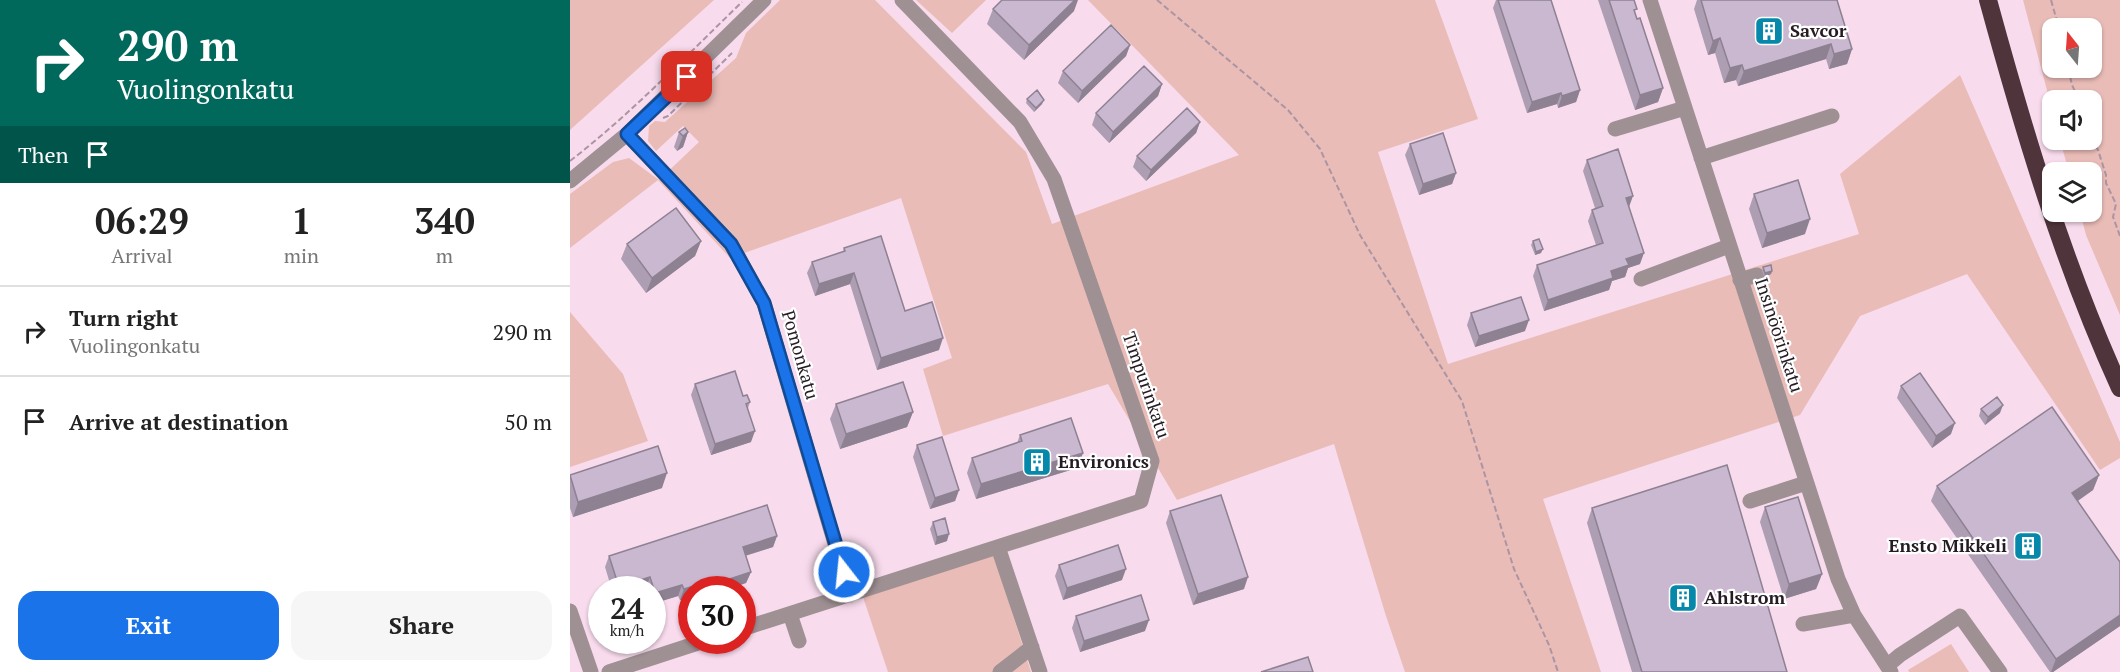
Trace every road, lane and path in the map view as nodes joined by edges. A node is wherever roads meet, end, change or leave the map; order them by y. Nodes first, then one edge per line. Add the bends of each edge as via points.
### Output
1 (743, 0) edge
2 (764, 0) edge
3 (902, 0) edge
4 (1157, 0) edge
5 (1650, 0) edge
6 (1988, 0) edge
7 (2051, 0) edge
8 (2056, 18) edge
9 (1685, 108) junction
10 (1832, 116) dead end
11 (1616, 129) dead end
12 (627, 134) junction
13 (2098, 150) edge
14 (1701, 158) junction
15 (570, 161) edge
16 (570, 181) edge
17 (2120, 236) edge
18 (1729, 246) junction
19 (1757, 274) dead end
20 (1641, 279) dead end
21 (1740, 280) junction
22 (2120, 388) edge
23 (1806, 483) junction
24 (1750, 501) dead end
25 (999, 547) junction
26 (850, 595) junction
27 (570, 611) edge
28 (790, 614) junction
29 (1854, 615) junction
30 (1803, 624) dead end
31 (756, 625) edge
32 (799, 641) dead end
33 (1032, 647) junction
34 (678, 649) edge
35 (1889, 669) edge
36 (591, 672) edge
37 (609, 672) edge
38 (1000, 672) edge
39 (1040, 672) edge
40 (1558, 672) edge
41 (2000, 672) edge

1 - 15 path via 652,89
2 - 12 street
3 - 25 street, Timpurinkatu via 1020,122 1054,179 1152,461 1141,501
4 - 40 path via 1288,110 1320,149 1360,235 1462,401 1514,569
5 - 9 street, Insinöörinkatu
6 - 22 highway via 2060,242
7 - 8 path
9 - 11 street
9 - 14 street, Insinöörinkatu
10 - 14 street
12 - 16 street
12 - 26 street, Pomonkatu via 731,244 764,303
13 - 17 path via 2116,204 2113,217
14 - 18 street, Insinöörinkatu
18 - 20 street
18 - 21 street, Insinöörinkatu
19 - 21 street
21 - 23 street, Insinöörinkatu
23 - 24 street
23 - 29 street, Insinöörinkatu
25 - 26 street, Timpurinkatu
25 - 33 street
26 - 28 street, Timpurinkatu
27 - 36 street
28 - 31 street, Timpurinkatu
28 - 32 street
29 - 30 street
29 - 35 street, Insinöörinkatu
33 - 38 street
33 - 39 street
34 - 37 street
35 - 41 street via 1900,655 1960,616

